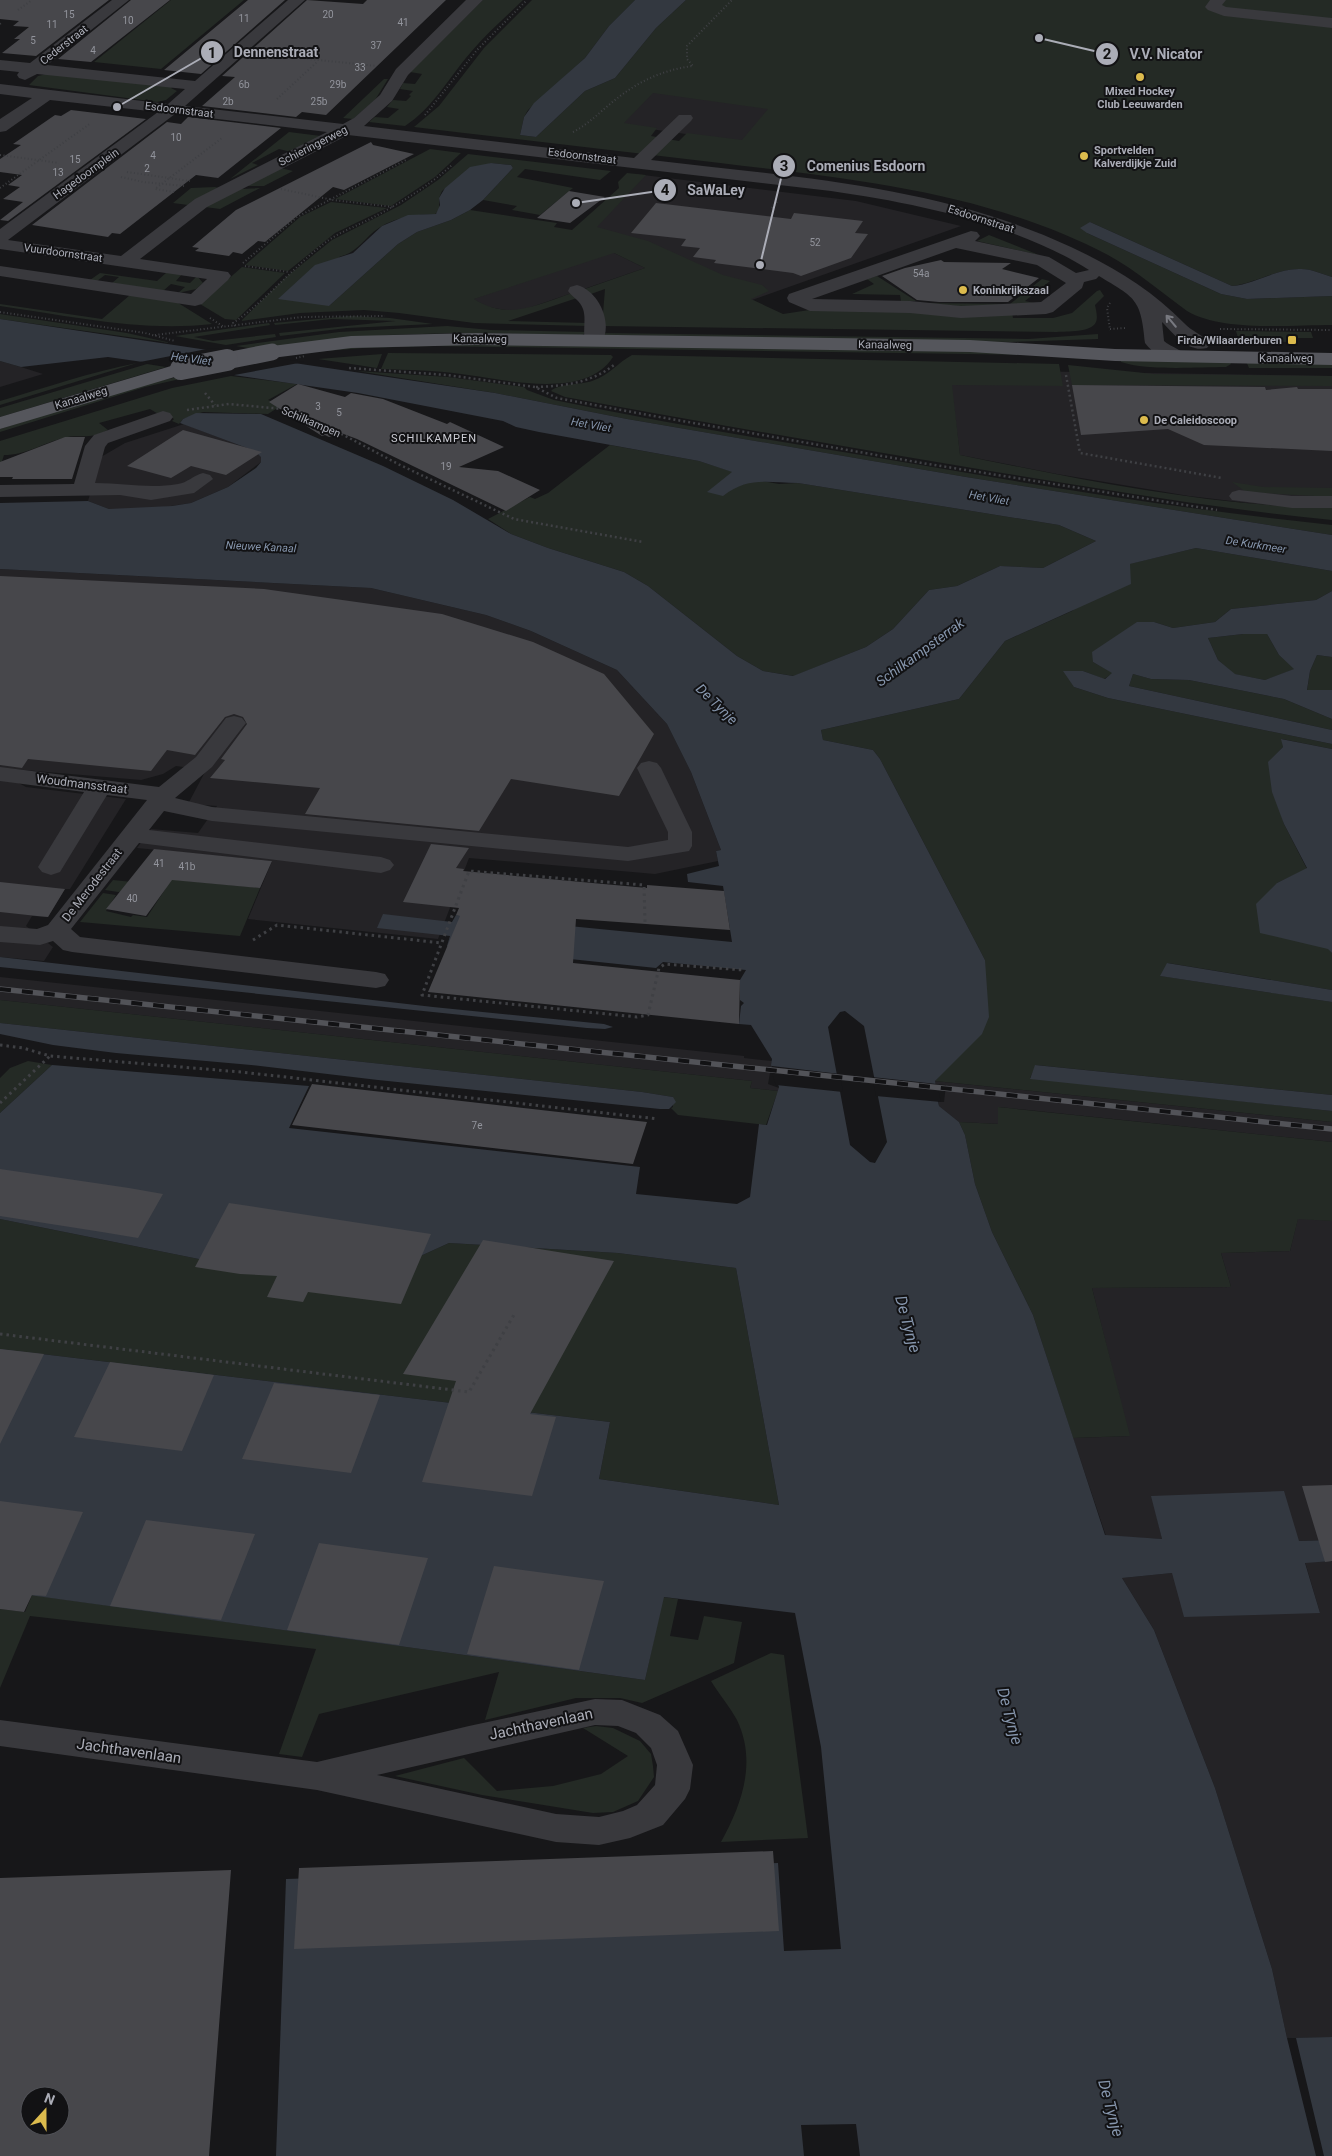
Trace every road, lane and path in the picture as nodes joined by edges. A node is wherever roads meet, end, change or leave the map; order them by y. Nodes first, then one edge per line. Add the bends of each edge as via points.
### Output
1 (32, 0) edge
2 (121, 0) edge
3 (297, 0) edge
4 (475, 0) edge
5 (527, 0) edge
6 (732, 0) edge
7 (1216, 4) edge
8 (18, 10) dead end
9 (1332, 23) edge
10 (262, 54) dead end
11 (318, 60) junction
12 (0, 65) edge
13 (378, 66) dead end
14 (34, 68) junction
15 (199, 86) junction
16 (3, 89) edge
17 (48, 94) junction
18 (276, 100) dead end
19 (172, 109) junction
20 (421, 118) dead end
21 (685, 118) dead end
22 (93, 122) dead end
23 (0, 127) edge
24 (346, 129) junction
25 (228, 132) dead end
26 (568, 134) dead end
27 (413, 156) dead end
28 (457, 161) dead end
29 (638, 163) junction
30 (119, 171) dead end
31 (140, 174) junction
32 (169, 178) junction
33 (133, 180) dead end
34 (197, 182) dead end
35 (0, 188) edge
36 (280, 189) dead end
37 (182, 193) dead end
38 (331, 200) junction
39 (393, 207) junction
40 (1000, 224) junction
41 (0, 237) edge
42 (955, 242) junction
43 (0, 244) edge
44 (125, 262) junction
45 (0, 272) edge
46 (289, 272) junction
47 (1105, 272) junction
48 (1073, 279) junction
49 (576, 291) dead end
50 (1142, 298) junction
51 (0, 312) edge
52 (154, 335) junction
53 (594, 340) junction
54 (179, 342) dead end
55 (1155, 343) junction
56 (1200, 344) junction
57 (970, 346) junction
58 (1332, 348) edge
59 (1180, 357) junction
60 (1332, 359) edge
61 (295, 360) dead end
62 (305, 361) dead end
63 (618, 362) dead end
64 (344, 367) dead end
65 (1065, 373) dead end
66 (535, 387) junction
67 (203, 392) dead end
68 (216, 406) junction
69 (163, 417) joint
70 (0, 424) edge
71 (1224, 478) dead end
72 (203, 479) dead end
73 (83, 490) junction
74 (0, 491) edge
75 (1239, 496) dead end
76 (1332, 502) edge
77 (1219, 510) dead end
78 (643, 542) dead end
79 (234, 723) dead end
80 (649, 768) dead end
81 (0, 774) edge
82 (100, 786) junction
83 (161, 798) junction
84 (132, 835) junction
85 (381, 865) dead end
86 (51, 867) dead end
87 (645, 922) dead end
88 (56, 930) junction
89 (0, 934) edge
90 (250, 942) dead end
91 (442, 943) junction
92 (743, 970) dead end
93 (376, 980) dead end
94 (0, 1046) edge
95 (50, 1056) junction
96 (0, 1103) edge
97 (658, 1119) dead end
98 (515, 1313) dead end
99 (0, 1334) edge
100 (0, 1733) edge
101 (317, 1776) junction

1 - 8 path
2 - 14 street, Cederstraat
3 - 15 street, Hagedoornplein
4 - 24 street, Schieringerweg via 402,72 380,104 360,122
5 - 20 path via 478,50 438,102
6 - 26 path via 687,46 687,59 693,66 666,69 646,78 605,107 588,124
7 - 9 street via 1224,11
10 - 11 path
11 - 13 path
11 - 18 path
12 - 14 street
14 - 15 street
14 - 16 street, Cederstraat
15 - 19 street, Hagedoornplein
16 - 17 street, Esdoornstraat
17 - 19 street, Esdoornstraat
17 - 23 street
19 - 24 street, Esdoornstraat
19 - 41 street, Hagedoornplein
21 - 29 street
22 - 35 path
24 - 29 street, Esdoornstraat
24 - 44 street, Schieringerweg via 201,203
25 - 32 path
27 - 38 path
28 - 39 path
29 - 40 street, Esdoornstraat via 864,190 949,208
30 - 31 path
31 - 32 path
31 - 33 path
32 - 34 path
32 - 37 path via 155,189
36 - 38 path
38 - 39 path
38 - 46 path via 297,217 241,265
39 - 46 path via 338,234
40 - 42 street
40 - 47 street, Esdoornstraat via 1073,254
42 - 48 street via 1043,261
42 - 48 street via 796,298 810,305 910,306 961,312 1046,308 1076,284
43 - 44 street, Vuurdoornstraat
44 - 45 street, Vuurdoornstraat via 222,276 195,300
46 - 52 path via 233,324 235,326
47 - 48 street
47 - 50 street, Esdoornstraat
49 - 53 street via 586,296 596,319
50 - 55 street, Esdoornstraat via 1152,315
56 -> 50 street, Esdoornstraat via 1186,336 1160,309
51 - 52 path
52 - 54 path
53 - 57 main road, Kanaalweg
53 - 70 main road, Kanaalweg, bridge via 398,339 317,345 181,369
55 - 56 main road, Kanaalweg
55 - 57 main road, Kanaalweg
55 - 59 street via 1166,353
56 - 58 main road, Kanaalweg
57 - 59 main road, Kanaalweg
59 - 60 main road, Kanaalweg
61 - 62 path
63 - 66 path via 588,380
64 - 66 path via 447,374
65 - 71 path via 1080,453
66 - 77 path via 557,398 648,415
67 - 68 path
68 - 69 path, Schilkampen
68 - 78 path, Schilkampen via 228,404 283,409 336,431 514,519
69 - 73 street via 109,435 98,442
72 - 73 street via 187,489 151,494 120,489
73 - 74 street
75 - 76 street via 1292,502
79 - 83 street, De Merodestraat via 204,762
80 - 83 street, Woudmansstraat via 680,832 680,846 628,854 212,814 180,808
81 - 82 street, Woudmansstraat
82 - 83 street, Woudmansstraat
82 - 86 street
83 - 84 street, De Merodestraat
84 - 85 street
84 - 88 street, De Merodestraat
87 - 91 path via 644,885 469,871
88 - 89 street, De Merodestraat via 40,937
88 - 93 street via 72,944
90 - 91 path via 277,925
91 - 92 path via 422,995 637,1017 648,1015 659,968 665,964
94 - 95 path via 23,1048
95 - 96 path
95 - 97 path via 241,1072
98 - 99 path via 469,1392
100 - 101 street, Jachthavenlaan
101 - 101 street, Jachthavenlaan via 595,1712 622,1713 648,1724 666,1741 675,1765 672,1789 650,1815 630,1824 599,1831 556,1828

